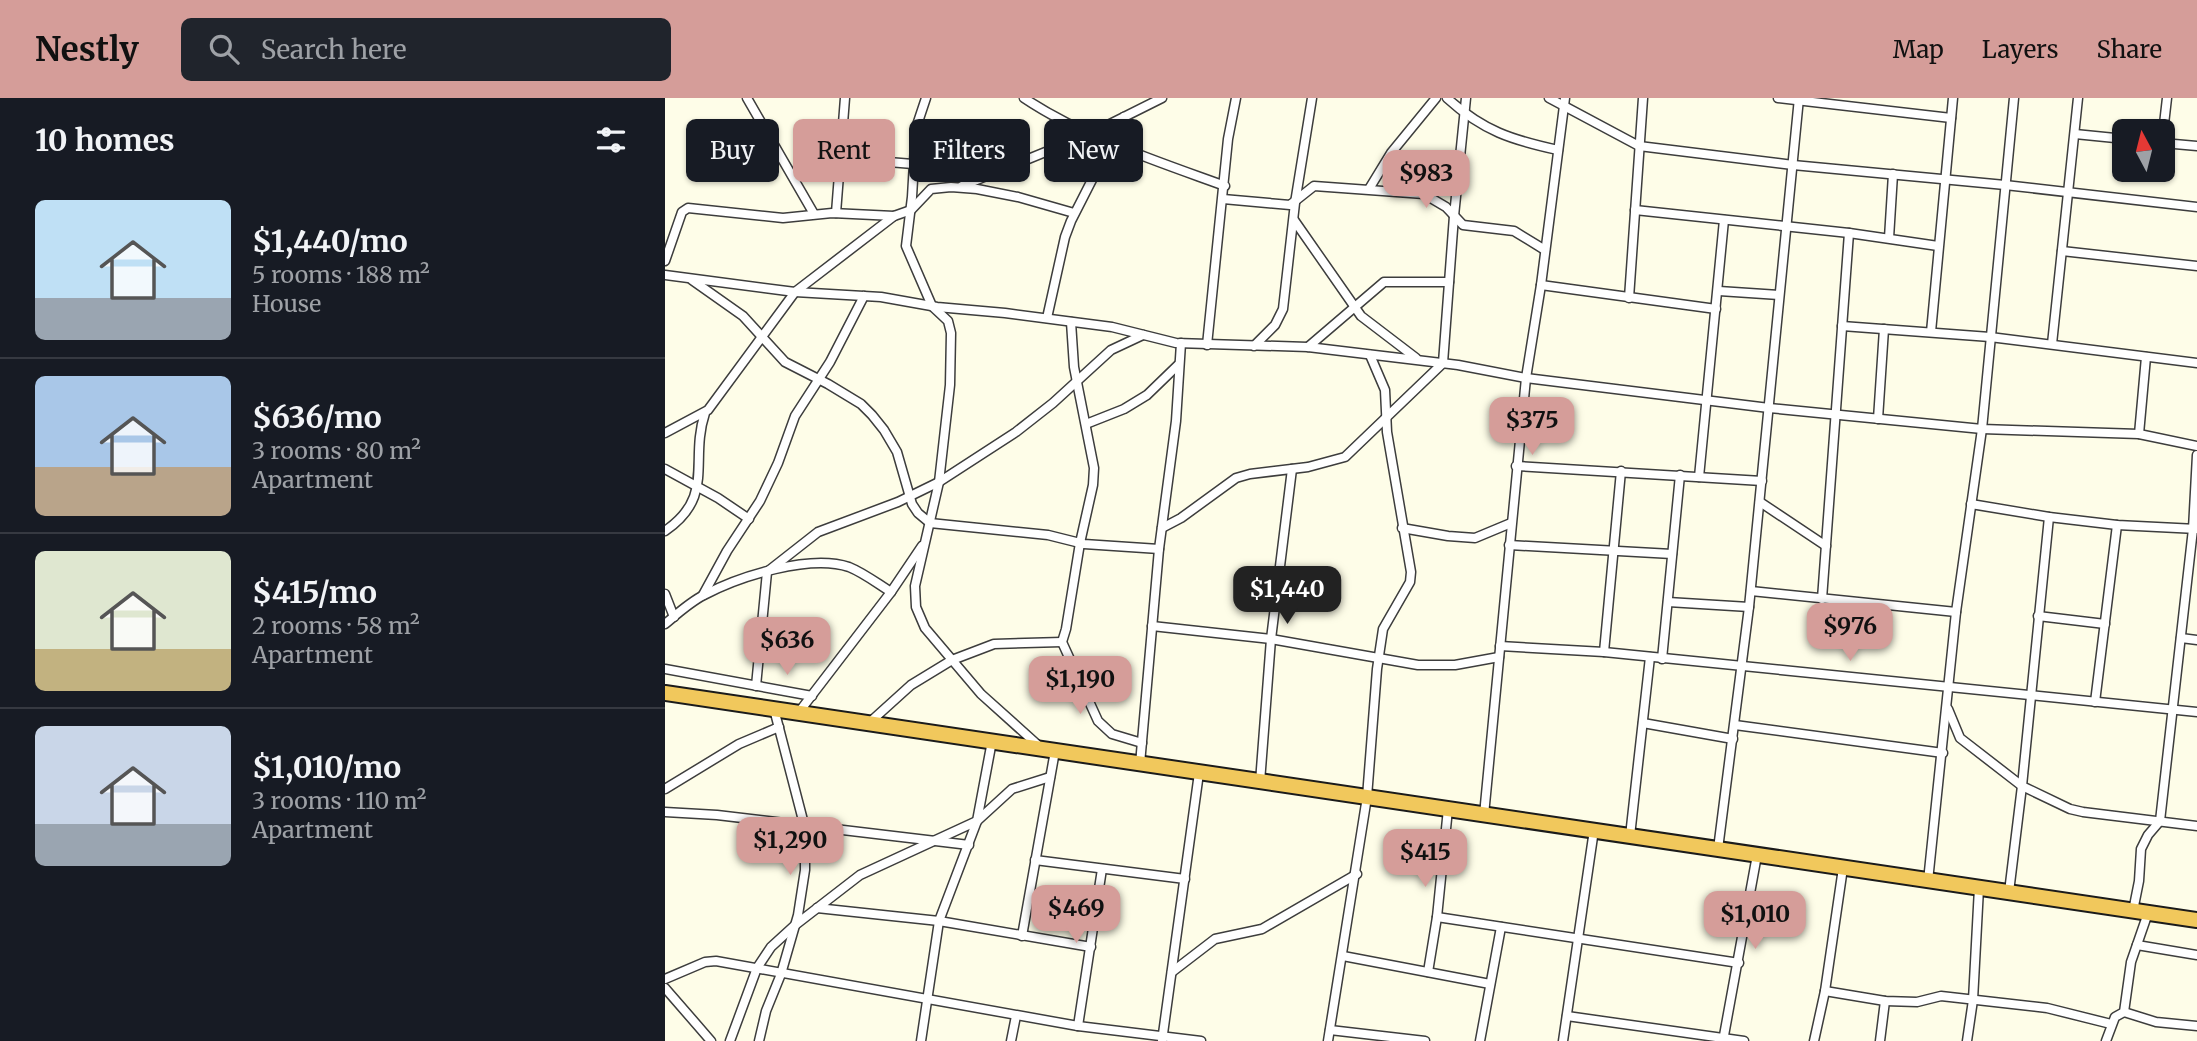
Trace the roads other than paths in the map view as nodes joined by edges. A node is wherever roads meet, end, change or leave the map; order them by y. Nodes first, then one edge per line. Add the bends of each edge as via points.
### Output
1 (747, 98) edge
2 (845, 98) edge
3 (926, 98) edge
4 (1024, 98) edge
5 (1162, 98) edge
6 (1236, 98) edge
7 (1312, 98) edge
8 (1436, 98) edge
9 (1447, 98) edge
10 (1466, 98) edge
11 (1549, 98) edge
12 (1643, 98) edge
13 (1778, 98) edge
14 (1953, 98) edge
15 (2014, 98) edge
16 (2078, 98) edge
17 (2167, 98) edge
18 (1799, 99) edge
19 (1564, 103) edge
20 (1465, 114) junction
21 (1125, 116) junction
22 (1951, 118) junction
23 (843, 119) edge
24 (918, 119) edge
25 (1060, 119) edge
26 (1119, 119) edge
27 (1123, 119) edge
28 (2165, 119) edge
29 (2074, 134) junction
30 (2112, 138) edge
31 (2175, 144) edge
32 (1639, 146) junction
33 (2197, 146) edge
34 (1558, 150) junction
35 (1044, 153) edge
36 (1143, 154) edge
37 (1793, 166) junction
38 (1893, 174) junction
39 (1945, 180) junction
40 (838, 182) edge
41 (912, 182) edge
42 (1090, 182) edge
43 (2005, 185) junction
44 (1225, 186) junction
45 (959, 187) junction
46 (1369, 189) junction
47 (2067, 193) junction
48 (1223, 199) junction
49 (1295, 203) junction
50 (2197, 207) edge
51 (911, 210) junction
52 (1635, 210) junction
53 (836, 213) junction
54 (1074, 213) junction
55 (814, 214) junction
56 (894, 216) junction
57 (1454, 216) junction
58 (1294, 220) junction
59 (1724, 220) junction
60 (1786, 226) junction
61 (1849, 233) junction
62 (1889, 238) junction
63 (1938, 246) junction
64 (1545, 250) junction
65 (2062, 251) junction
66 (665, 261) edge
67 (2197, 266) edge
68 (665, 275) edge
69 (689, 279) junction
70 (1449, 282) junction
71 (1541, 285) junction
72 (1719, 291) junction
73 (795, 292) junction
74 (1779, 295) junction
75 (864, 296) junction
76 (1629, 298) junction
77 (932, 306) junction
78 (1356, 308) junction
79 (1716, 309) junction
80 (1047, 318) junction
81 (1071, 322) junction
82 (1842, 326) junction
83 (1884, 329) junction
84 (1931, 332) junction
85 (1143, 335) junction
86 (761, 337) junction
87 (1990, 337) junction
88 (1181, 343) junction
89 (2052, 344) junction
90 (1207, 345) junction
91 (1254, 346) junction
92 (1308, 347) junction
93 (1370, 355) junction
94 (2146, 357) junction
95 (1418, 360) junction
96 (1443, 363) junction
97 (2197, 363) edge
98 (1178, 365) junction
99 (1526, 378) junction
100 (819, 379) junction
101 (1076, 380) junction
102 (1707, 399) junction
103 (1769, 408) junction
104 (705, 413) junction
105 (1836, 414) junction
106 (1386, 416) junction
107 (1878, 419) junction
108 (1086, 424) junction
109 (1982, 429) junction
110 (665, 433) edge
111 (2139, 435) junction
112 (2197, 446) edge
113 (2197, 455) edge
114 (1516, 466) junction
115 (1292, 468) junction
116 (665, 469) edge
117 (1621, 471) junction
118 (1680, 475) junction
119 (1699, 477) junction
120 (1762, 481) junction
121 (939, 482) junction
122 (698, 486) junction
123 (909, 497) junction
124 (1760, 502) junction
125 (1971, 504) junction
126 (2049, 517) junction
127 (748, 519) junction
128 (930, 523) junction
129 (1511, 523) junction
130 (2117, 525) junction
131 (1162, 528) junction
132 (1402, 528) junction
133 (2195, 529) edge
134 (665, 531) edge
135 (927, 539) junction
136 (1080, 543) junction
137 (1509, 545) junction
138 (1826, 546) junction
139 (1159, 548) junction
140 (1613, 551) junction
141 (1672, 554) junction
142 (2193, 566) edge
143 (767, 572) junction
144 (1751, 591) junction
145 (891, 592) junction
146 (665, 594) edge
147 (703, 595) junction
148 (1822, 599) junction
149 (1668, 602) junction
150 (1749, 607) junction
151 (1957, 612) junction
152 (2038, 616) junction
153 (674, 617) junction
154 (665, 624) edge
155 (2105, 624) junction
156 (1152, 626) junction
157 (2181, 638) junction
158 (1271, 639) junction
159 (2197, 640) edge
160 (1062, 642) junction
161 (1500, 646) junction
162 (1604, 652) junction
163 (1499, 657) junction
164 (1650, 657) junction
165 (1379, 658) junction
166 (1662, 659) junction
167 (952, 660) junction
168 (1742, 668) junction
169 (665, 669) edge
170 (756, 686) junction
171 (1949, 686) junction
172 (665, 693) edge
173 (2030, 694) junction
174 (812, 696) junction
175 (2095, 702) junction
176 (1947, 706) junction
177 (774, 709) junction
178 (2173, 709) junction
179 (799, 712) junction
180 (2197, 712) edge
181 (869, 723) junction
182 (1643, 723) junction
183 (1735, 725) junction
184 (779, 727) junction
185 (1733, 739) junction
186 (992, 741) junction
187 (1142, 743) junction
188 (1049, 750) junction
189 (1943, 753) junction
190 (1140, 764) junction
191 (1199, 773) junction
192 (1050, 777) junction
193 (1260, 782) junction
194 (2022, 786) junction
195 (665, 789) edge
196 (1367, 797) junction
197 (1448, 809) junction
198 (665, 812) edge
199 (1484, 816) junction
200 (977, 821) junction
201 (2160, 821) junction
202 (2197, 826) edge
203 (805, 828) junction
204 (1594, 830) junction
205 (1630, 836) junction
206 (928, 842) junction
207 (969, 845) junction
208 (1718, 849) junction
209 (1757, 855) junction
210 (1035, 860) junction
211 (1843, 868) junction
212 (1102, 869) junction
213 (1356, 874) junction
214 (1185, 879) junction
215 (1928, 881) junction
216 (1979, 888) junction
217 (2008, 892) junction
218 (817, 908) junction
219 (2140, 912) junction
220 (1437, 917) junction
221 (2197, 920) edge
222 (939, 921) junction
223 (794, 926) junction
224 (1501, 927) junction
225 (1021, 936) junction
226 (1579, 940) junction
227 (2137, 945) junction
228 (1090, 947) junction
229 (2197, 955) edge
230 (1343, 956) junction
231 (1739, 962) junction
232 (757, 968) junction
233 (1172, 972) junction
234 (1428, 972) junction
235 (781, 974) junction
236 (665, 979) edge
237 (1490, 984) junction
238 (665, 988) edge
239 (1825, 991) junction
240 (929, 999) junction
241 (1973, 1000) junction
242 (1885, 1001) junction
243 (2124, 1012) junction
244 (1016, 1016) junction
245 (1567, 1016) junction
246 (2111, 1024) junction
247 (1078, 1026) junction
248 (2197, 1026) edge
249 (1330, 1030) junction
250 (1163, 1038) edge
251 (1413, 1040) edge
252 (1724, 1040) edge
253 (711, 1041) edge
254 (730, 1041) edge
255 (759, 1041) edge
256 (921, 1041) edge
257 (1011, 1041) edge
258 (1201, 1041) edge
259 (1328, 1041) edge
260 (1425, 1041) edge
261 (1480, 1041) edge
262 (1563, 1041) edge
263 (1744, 1041) edge
264 (1814, 1041) edge
265 (1880, 1041) edge
266 (1967, 1041) edge
267 (2106, 1041) edge

1 - 55 street
2 - 23 street
3 - 24 street
4 - 25 street
5 - 21 street
6 - 44 street
7 - 49 street
8 - 46 street via 1391,153
9 - 20 street
10 - 20 street
11 - 19 street
12 - 32 street
13 - 18 street
14 - 22 street
15 - 43 street
16 - 29 street
17 - 28 street
18 - 22 street
18 - 37 street
19 - 32 street
19 - 34 street
20 - 34 street via 1497,134
20 - 57 street
21 - 26 street
21 - 27 street
22 - 39 street
29 - 30 street
29 - 47 street
31 - 33 street
32 - 37 street
32 - 52 street
34 - 64 street
35 - 45 street
36 - 44 street
37 - 38 street
37 - 60 street
38 - 39 street
38 - 62 street
39 - 43 street
39 - 63 street
40 - 53 street
41 - 51 street
42 - 54 street
43 - 47 street
43 - 87 street
44 - 48 street
45 - 51 street via 931,189
45 - 54 street
46 - 49 street via 1314,186
46 - 57 street via 1424,194
47 - 50 street
47 - 65 street
48 - 49 street
48 - 90 street
49 - 58 street
51 - 56 street
51 - 77 street via 907,251
52 - 59 street
52 - 76 street
53 - 55 street
53 - 56 street
54 - 80 street
55 - 66 street via 783,218 688,208
56 - 73 street
57 - 64 street via 1467,227 1514,231
57 - 70 street
58 - 78 street
58 - 91 street via 1283,309 1275,325
59 - 60 street
59 - 72 street
60 - 61 street
60 - 74 street
61 - 62 street
61 - 82 street
62 - 63 street
63 - 84 street
64 - 71 street
65 - 67 street
65 - 89 street
68 - 69 street
69 - 73 street
69 - 86 street via 740,314
70 - 78 street via 1384,282
70 - 96 street
71 - 76 street
71 - 99 street
72 - 74 street
72 - 79 street
73 - 75 street
73 - 86 street
74 - 103 street
75 - 77 street
75 - 100 street
76 - 79 street
77 - 80 street
77 - 121 street via 948,321 951,333
78 - 92 street
78 - 95 street via 1368,323
79 - 102 street
80 - 81 street
81 - 85 street
81 - 101 street
82 - 83 street
82 - 105 street
83 - 84 street
83 - 107 street
84 - 87 street
85 - 88 street
85 - 101 street via 1114,348
86 - 100 street via 785,362
86 - 104 street
87 - 89 street
87 - 109 street
88 - 90 street
88 - 98 street
89 - 94 street
90 - 91 street
91 - 92 street
92 - 93 street
93 - 95 street
93 - 106 street via 1385,390
94 - 97 street
94 - 111 street
95 - 96 street
96 - 99 street
96 - 106 street
98 - 108 street via 1147,396
98 - 131 street
99 - 102 street
99 - 114 street
100 - 123 street via 861,404 884,430 902,465
100 - 127 street via 795,416 778,463
101 - 108 street
101 - 121 street via 1016,432
102 - 103 street
102 - 119 street
103 - 105 street
103 - 120 street
104 - 110 street
104 - 122 street
105 - 107 street
105 - 138 street
106 - 115 street via 1345,457
106 - 132 street
107 - 109 street
108 - 136 street via 1094,475
109 - 111 street
109 - 125 street
111 - 112 street
113 - 133 street
114 - 117 street
114 - 129 street
115 - 131 street via 1236,478
115 - 158 street
116 - 122 street
117 - 118 street
117 - 140 street
118 - 119 street
118 - 141 street
119 - 120 street
120 - 124 street
121 - 123 street
121 - 128 street
122 - 127 street
122 - 134 street via 692,506
123 - 128 street
123 - 143 street via 818,531
124 - 138 street
124 - 144 street
125 - 126 street
125 - 151 street
126 - 130 street
126 - 152 street
127 - 147 street
128 - 135 street
128 - 136 street via 1048,535
129 - 132 street via 1475,538
129 - 137 street
130 - 133 street
130 - 155 street
131 - 139 street
132 - 165 street via 1410,558 1410,582 1383,629
133 - 142 street
135 - 145 street
135 - 167 street via 914,599 925,628
136 - 139 street
136 - 160 street
137 - 140 street
137 - 161 street
138 - 148 street
139 - 156 street
140 - 141 street
140 - 162 street
141 - 149 street
142 - 157 street
143 - 145 street via 836,564
143 - 147 street
143 - 170 street
144 - 148 street
144 - 150 street
145 - 174 street
146 - 153 street
147 - 153 street
148 - 151 street
149 - 150 street
149 - 166 street
150 - 168 street
151 - 171 street
152 - 155 street
152 - 173 street
153 - 154 street
155 - 175 street
156 - 158 street
156 - 187 street
157 - 159 street
157 - 178 street
158 - 165 street
158 - 193 street
160 - 167 street via 994,644
160 - 187 street via 1098,721 1112,734
161 - 162 street
161 - 163 street
162 - 164 street
163 - 165 street via 1438,665
163 - 199 street
164 - 166 street
164 - 182 street
165 - 196 street
166 - 168 street
167 - 181 street via 911,685
167 - 188 street via 996,709
168 - 171 street
168 - 183 street
169 - 170 street
170 - 174 street
171 - 173 street
171 - 176 street
172 - 177 highway
173 - 175 street
173 - 194 street
174 - 179 street
175 - 178 street
176 - 189 street
176 - 194 street via 1960,738
177 - 179 highway
177 - 184 street
178 - 180 street
178 - 201 street
179 - 181 highway
181 - 186 highway
182 - 185 street
182 - 205 street
183 - 185 street
183 - 189 street
184 - 195 street via 739,744
184 - 203 street
185 - 208 street
186 - 188 highway
186 - 200 street
187 - 190 street
188 - 190 highway
188 - 192 street
189 - 215 street
190 - 191 highway
191 - 193 highway
191 - 214 street
192 - 200 street via 1008,792
192 - 210 street
193 - 196 highway
194 - 201 street via 2083,812
194 - 217 street
196 - 197 highway
196 - 213 street
197 - 199 highway
197 - 220 street
198 - 203 street
199 - 204 highway
200 - 206 street
200 - 207 street
201 - 202 street
201 - 219 street via 2141,849
203 - 206 street
203 - 223 street via 805,870
204 - 205 highway
204 - 226 street
205 - 208 highway
206 - 207 street
206 - 218 street via 855,878
207 - 222 street
208 - 209 highway
209 - 211 highway
209 - 231 street
210 - 212 street
210 - 225 street
211 - 215 highway
211 - 239 street
212 - 214 street
212 - 228 street
213 - 230 street
213 - 233 street via 1262,929 1215,939
214 - 233 street
215 - 216 highway
216 - 217 highway
216 - 241 street
217 - 219 highway
218 - 222 street
218 - 223 street
219 - 221 highway
219 - 227 street
220 - 224 street
220 - 234 street
222 - 225 street
222 - 240 street
223 - 232 street
223 - 235 street
224 - 226 street
224 - 237 street
225 - 228 street
226 - 231 street
226 - 245 street
227 - 229 street
227 - 243 street
228 - 247 street
230 - 234 street
230 - 249 street
231 - 252 street
232 - 235 street
232 - 236 street via 705,962
232 - 254 street
233 - 250 street
234 - 237 street
235 - 240 street
235 - 255 street
237 - 261 street
238 - 253 street
239 - 242 street
239 - 264 street
240 - 244 street
240 - 256 street
241 - 242 street via 1937,996 1917,1002
241 - 246 street via 2046,1008
241 - 266 street
242 - 265 street
243 - 246 street
243 - 248 street via 2156,1022
244 - 247 street
244 - 257 street
245 - 252 street
245 - 262 street
246 - 267 street
247 - 250 street
249 - 251 street
249 - 259 street
250 - 258 street
251 - 260 street
252 - 263 street

